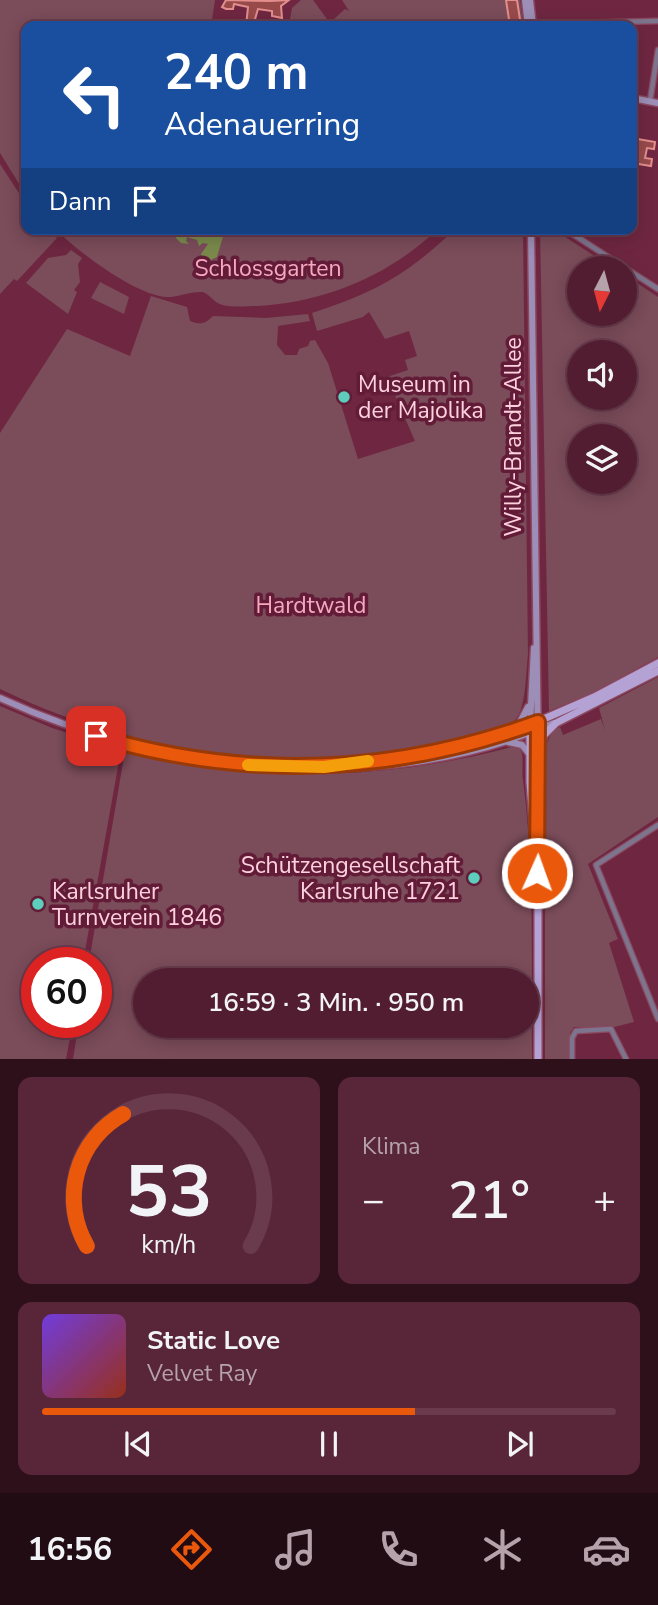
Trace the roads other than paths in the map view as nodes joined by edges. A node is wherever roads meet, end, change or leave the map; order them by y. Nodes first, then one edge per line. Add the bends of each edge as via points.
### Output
1 (527, 0) edge
2 (530, 21) edge
3 (658, 21) edge
4 (637, 22) edge
5 (658, 50) edge
6 (637, 99) edge
7 (649, 101) junction
8 (658, 103) edge
9 (531, 235) edge
10 (574, 235) edge
11 (607, 256) edge
12 (637, 276) edge
13 (658, 289) edge
14 (534, 644) junction
15 (658, 663) edge
16 (658, 671) edge
17 (0, 698) edge
18 (531, 699) junction
19 (556, 723) junction
20 (534, 728) junction
21 (513, 731) junction
22 (503, 742) junction
23 (534, 754) junction
24 (337, 766) junction
25 (658, 825) edge
26 (658, 1019) edge
27 (538, 1059) edge
28 (572, 1059) edge
29 (626, 1059) edge

1 - 2 main road
3 - 4 street
5 - 7 street
6 - 7 main road
7 - 8 main road
9 - 14 main road, Willy-Brandt-Allee
10 - 11 street
12 - 13 street
14 - 18 main road, Willy-Brandt-Allee
14 - 20 main road, Willy-Brandt-Allee
15 - 20 main road
16 - 19 main road
17 - 24 main road via 96,736 168,754 239,764
18 - 20 main road, Willy-Brandt-Allee
18 - 21 main road via 524,719
19 - 20 main road
19 - 23 main road
20 - 21 main road
20 - 22 main road
20 - 23 main road, Willy-Brandt-Allee
21 - 24 main road via 440,750
22 - 23 main road via 522,744
22 - 24 main road via 418,760
23 - 27 main road, Willy-Brandt-Allee
25 - 26 street via 596,865
28 - 29 street via 576,1031 611,1029

